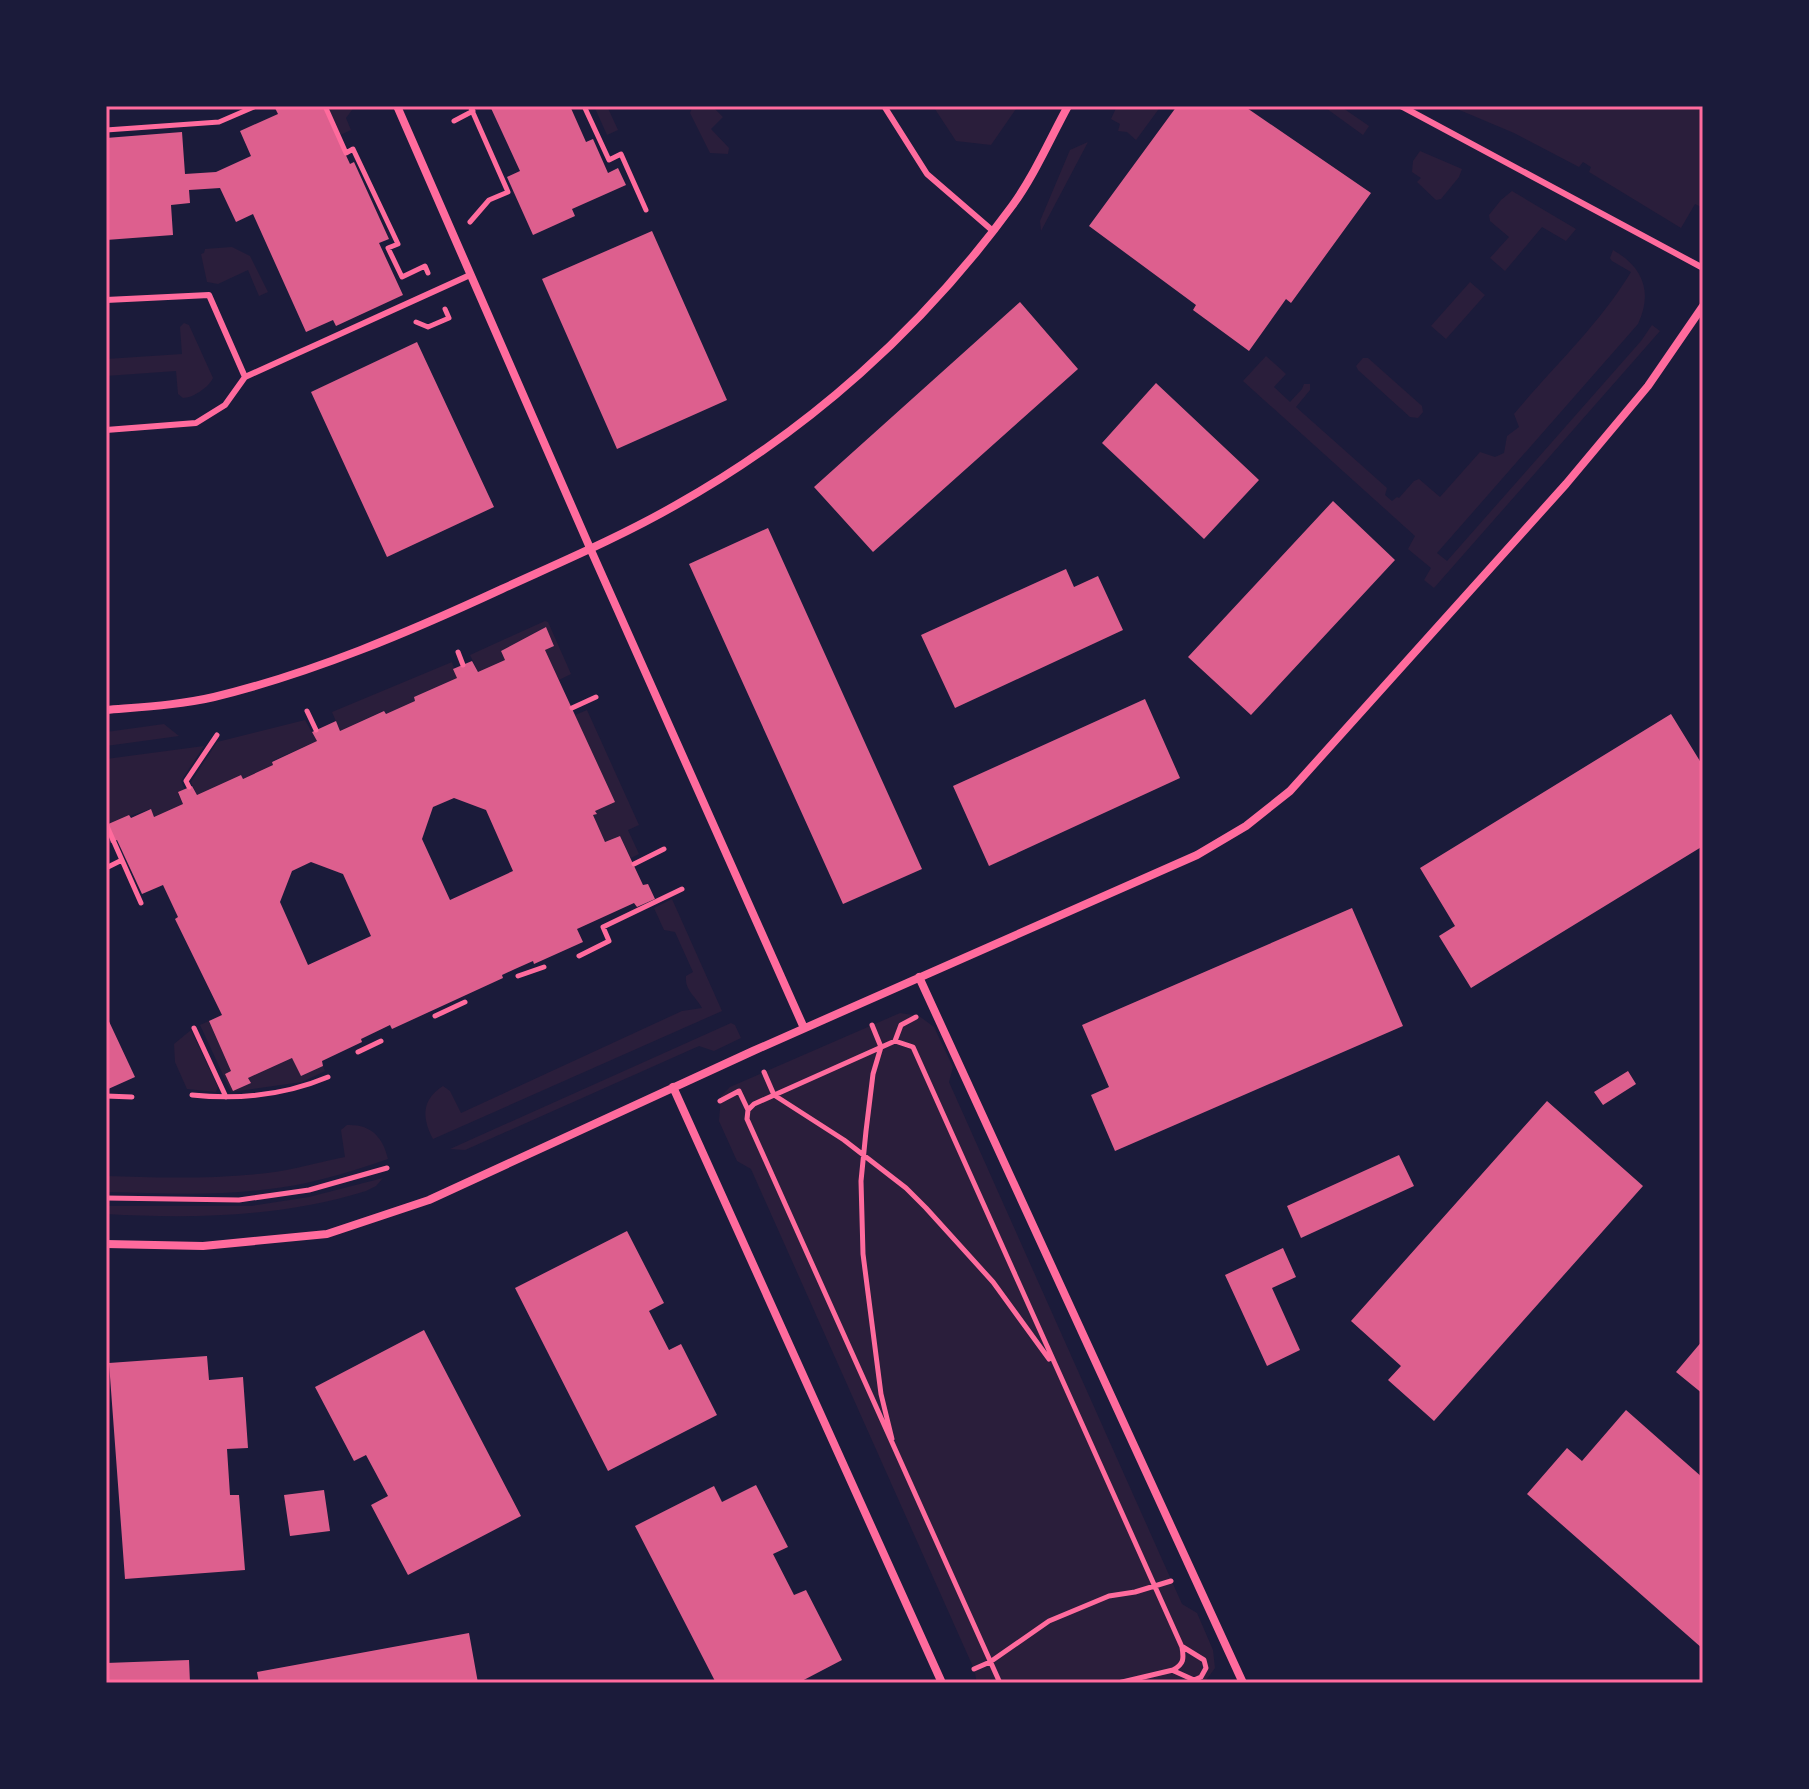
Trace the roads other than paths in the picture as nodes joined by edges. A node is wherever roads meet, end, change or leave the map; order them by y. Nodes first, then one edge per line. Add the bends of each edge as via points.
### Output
1 (397, 106) edge
2 (884, 106) edge
3 (1068, 106) edge
4 (1401, 106) edge
5 (993, 231) junction
6 (1703, 268) edge
7 (470, 275) junction
8 (106, 300) edge
9 (1703, 306) edge
10 (245, 377) junction
11 (106, 430) edge
12 (590, 548) junction
13 (106, 710) edge
14 (919, 977) junction
15 (804, 1028) junction
16 (673, 1087) junction
17 (106, 1244) edge
18 (942, 1683) edge
19 (1243, 1683) edge

1 - 7 street
2 - 5 lane via 927,174
3 - 5 street via 1014,204
4 - 6 lane
5 - 12 street via 935,301 841,391 753,457 678,504
7 - 10 lane
7 - 12 street
8 - 10 lane via 209,295
9 - 14 street via 1648,386 1566,484 1290,791 1197,855
10 - 11 lane via 225,405 196,423
12 - 13 street via 451,613 333,660 212,697
12 - 15 street
14 - 15 street
14 - 19 street
15 - 16 street
16 - 17 street via 429,1200 327,1234 203,1246
16 - 18 street

